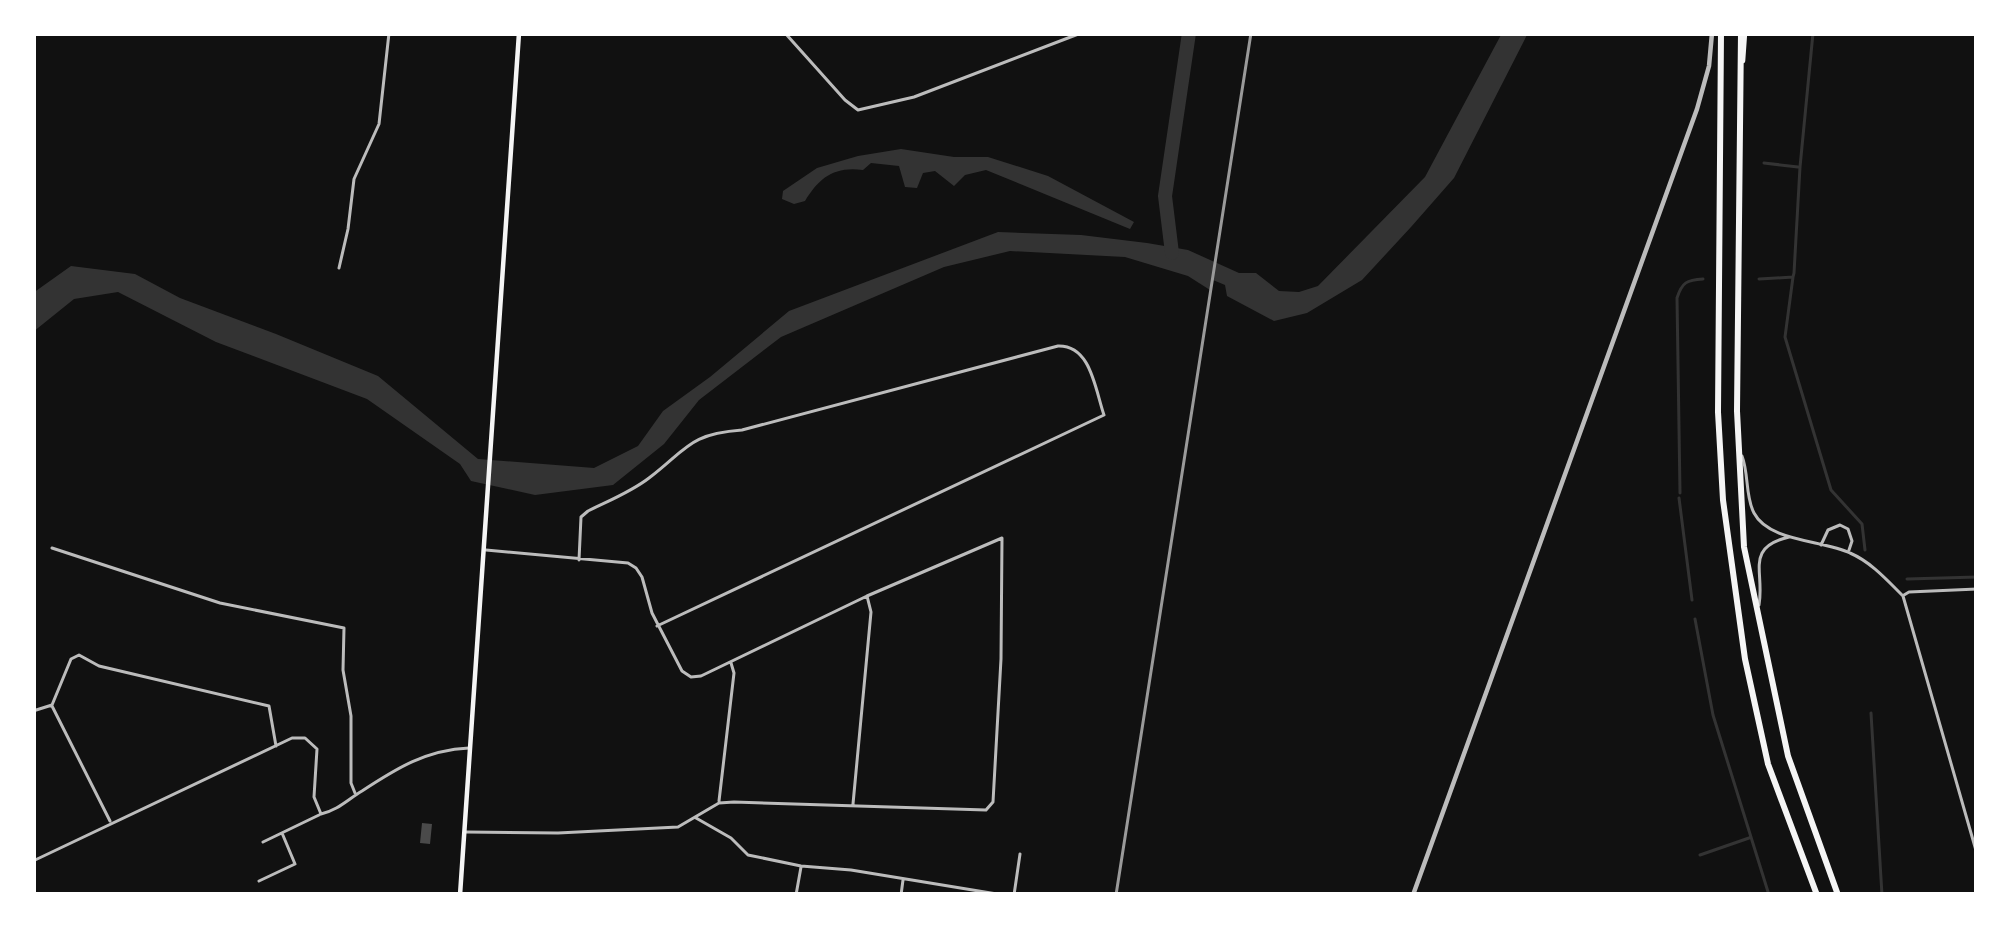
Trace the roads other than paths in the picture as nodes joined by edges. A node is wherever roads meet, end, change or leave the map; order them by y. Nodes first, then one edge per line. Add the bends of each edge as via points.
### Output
1 (389, 33) edge
2 (519, 33) edge
3 (785, 33) edge
4 (1081, 33) edge
5 (1716, 33) edge
6 (1743, 33) edge
7 (339, 268) dead end
8 (1738, 448) junction
9 (1791, 536) junction
10 (1821, 544) junction
11 (52, 548) dead end
12 (484, 550) junction
13 (1848, 551) junction
14 (579, 560) junction
15 (1977, 589) edge
16 (867, 596) junction
17 (1903, 596) junction
18 (1756, 614) junction
19 (658, 626) junction
20 (731, 662) junction
21 (52, 705) junction
22 (33, 711) edge
23 (276, 746) junction
24 (470, 748) junction
25 (355, 795) junction
26 (719, 803) junction
27 (853, 804) junction
28 (321, 814) junction
29 (694, 818) junction
30 (112, 824) junction
31 (465, 832) junction
32 (282, 833) junction
33 (263, 842) dead end
34 (1020, 854) dead end
35 (1977, 854) edge
36 (33, 861) edge
37 (801, 866) junction
38 (903, 880) junction
39 (259, 881) dead end
40 (460, 895) edge
41 (796, 895) edge
42 (901, 895) edge
43 (1003, 895) edge
44 (1014, 895) edge
45 (1413, 895) edge
46 (1817, 895) edge
47 (1838, 895) edge

1 - 7 street via 379,124 354,179
2 - 12 main road
3 - 4 street via 858,110
5 - 45 street via 1697,109
5 - 46 highway via 1725,517 1768,764
6 - 8 highway
8 - 9 street via 1757,518
8 - 18 highway
9 - 10 street
9 - 18 street via 1761,554
10 - 13 street
10 - 13 street via 1840,525 1848,529
11 - 25 street via 220,603 344,628
12 - 14 street
12 - 24 main road
13 - 17 street
14 - 19 street via 636,568
14 - 19 street via 581,517 706,434 1058,346 1085,359 1104,415
15 - 17 street
16 - 20 street
16 - 27 street
16 - 27 street via 1002,538 993,802 986,810
17 - 35 street
18 - 47 highway via 1788,756
19 - 20 street via 691,677
20 - 26 street
21 - 22 street
21 - 23 street via 71,659 80,656 269,706
21 - 30 street
23 - 28 street via 305,738 317,749
23 - 30 street
24 - 25 street via 422,755
24 - 31 main road
25 - 28 street
26 - 27 street
26 - 29 street
28 - 32 street
29 - 31 street via 635,831
29 - 37 street via 748,855
30 - 36 street
31 - 40 main road
32 - 33 street
32 - 39 street via 295,865
34 - 44 street
37 - 38 street
37 - 41 street
38 - 42 street
38 - 43 street

